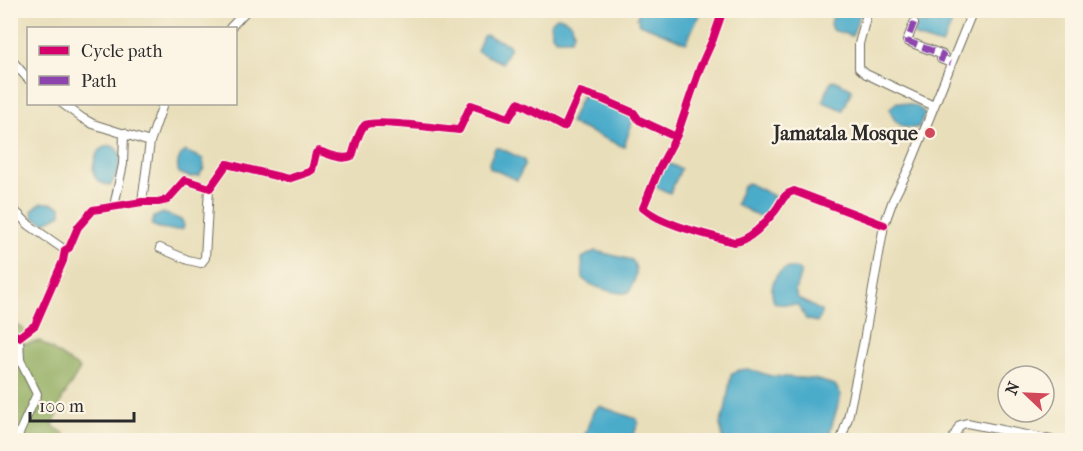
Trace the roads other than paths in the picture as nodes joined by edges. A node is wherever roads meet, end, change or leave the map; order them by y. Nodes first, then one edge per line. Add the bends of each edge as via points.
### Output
1 (247, 10) edge
2 (868, 10) edge
3 (973, 10) edge
4 (722, 11) edge
5 (914, 23) dead end
6 (231, 27) edge
7 (10, 58) edge
8 (951, 63) junction
9 (27, 78) edge
10 (64, 105) edge
11 (163, 105) edge
12 (934, 106) junction
13 (124, 133) junction
14 (676, 137) junction
15 (150, 142) junction
16 (209, 188) junction
17 (142, 202) junction
18 (10, 206) edge
19 (114, 206) junction
20 (884, 225) junction
21 (160, 248) dead end
22 (65, 250) junction
23 (10, 332) edge
24 (19, 337) junction
25 (16, 441) edge
26 (841, 441) edge
27 (952, 441) edge
28 (1050, 441) edge

1 - 6 street
2 - 12 street via 859,44 859,68
3 - 8 street
4 - 14 street
5 - 8 street via 907,40 943,55 941,59
7 - 9 street
8 - 12 street
10 - 13 street via 93,124
11 - 15 street
12 - 20 street
13 - 15 street
13 - 19 street via 123,164
14 - 16 street via 639,120 634,113 580,92 563,127 518,103 509,118 471,105 459,130 369,124 363,128 349,158 318,151 312,170 288,179 227,164
14 - 20 street via 643,208 670,222 734,242 743,241 776,210 786,194 794,191
15 - 17 street
16 - 17 street via 185,180 167,200
16 - 21 street via 205,258 201,263
17 - 19 street
18 - 22 street
19 - 22 street via 93,210
20 - 26 street via 864,341
22 - 24 street via 34,325
23 - 24 street
24 - 25 street via 20,360 37,394
27 - 28 street via 960,424 968,423

